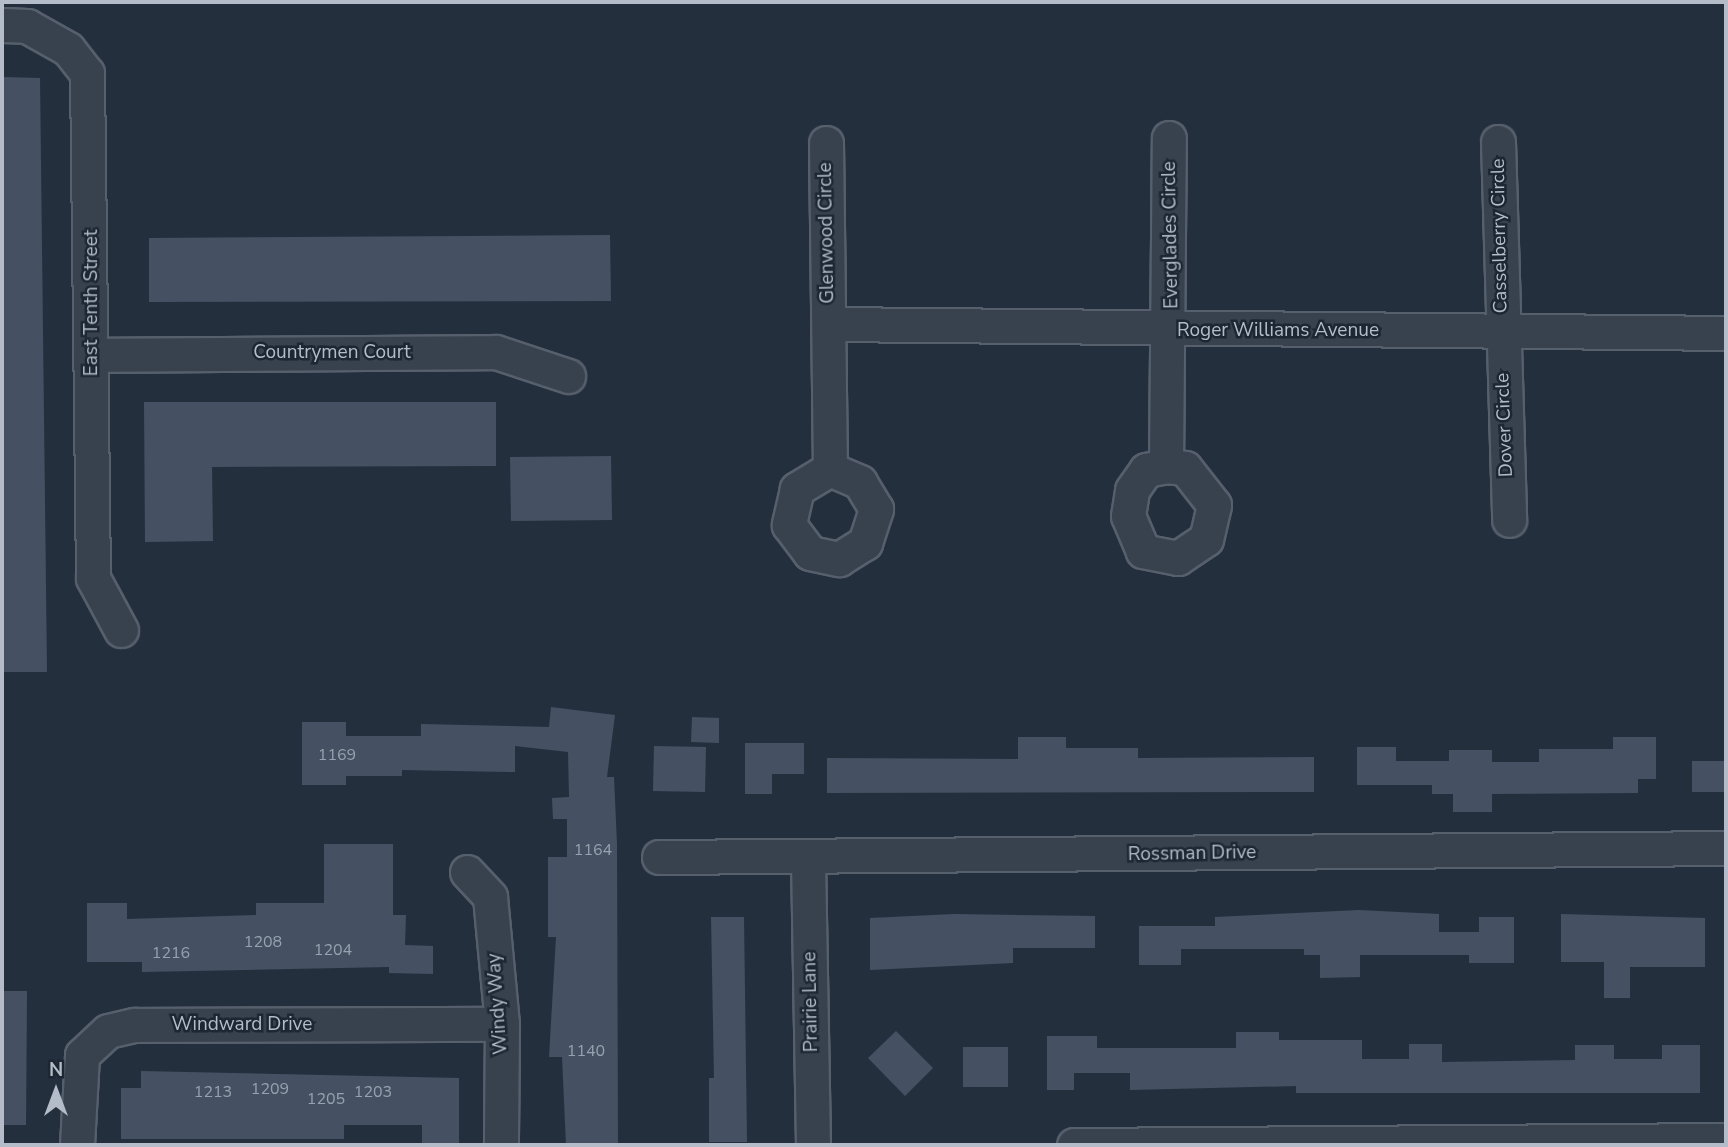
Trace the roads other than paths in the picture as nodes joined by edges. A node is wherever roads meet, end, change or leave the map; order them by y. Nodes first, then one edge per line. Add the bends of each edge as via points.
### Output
1 (2, 25) edge
2 (1169, 138) dead end
3 (1498, 142) dead end
4 (826, 143) dead end
5 (829, 324) junction
6 (1501, 330) junction
7 (1172, 332) junction
8 (1726, 333) edge
9 (93, 355) junction
10 (568, 376) dead end
11 (1166, 466) dead end
12 (830, 469) dead end
13 (1509, 520) dead end
14 (121, 630) dead end
15 (1726, 848) edge
16 (659, 857) dead end
17 (808, 858) junction
18 (467, 872) dead end
19 (502, 1024) junction
20 (1726, 1140) edge
21 (77, 1145) edge
22 (501, 1145) edge
23 (813, 1145) edge
24 (1073, 1145) edge

1 - 9 street, East Tenth Street via 27,26 68,49 87,73
2 - 7 street, Everglades Circle
3 - 6 street, Casselberry Circle
4 - 5 street, Glenwood Circle
5 - 7 street, Roger Williams Avenue
5 - 12 street, Glenwood Circle
6 - 7 street, Roger Williams Avenue
6 - 8 street, Roger Williams Avenue
6 - 13 street, Dover Circle
7 - 11 street, Everglades Circle
9 - 10 street, Countrymen Court via 496,352
9 - 14 street, East Tenth Street via 93,578
15 - 17 street, Rossman Drive
16 - 17 street, Rossman Drive
17 - 23 street, Prairie Lane
18 - 19 street, Windy Way via 489,897
19 - 21 street, Windward Drive via 135,1025 108,1031 82,1055
19 - 22 street, Windy Way
20 - 24 street

